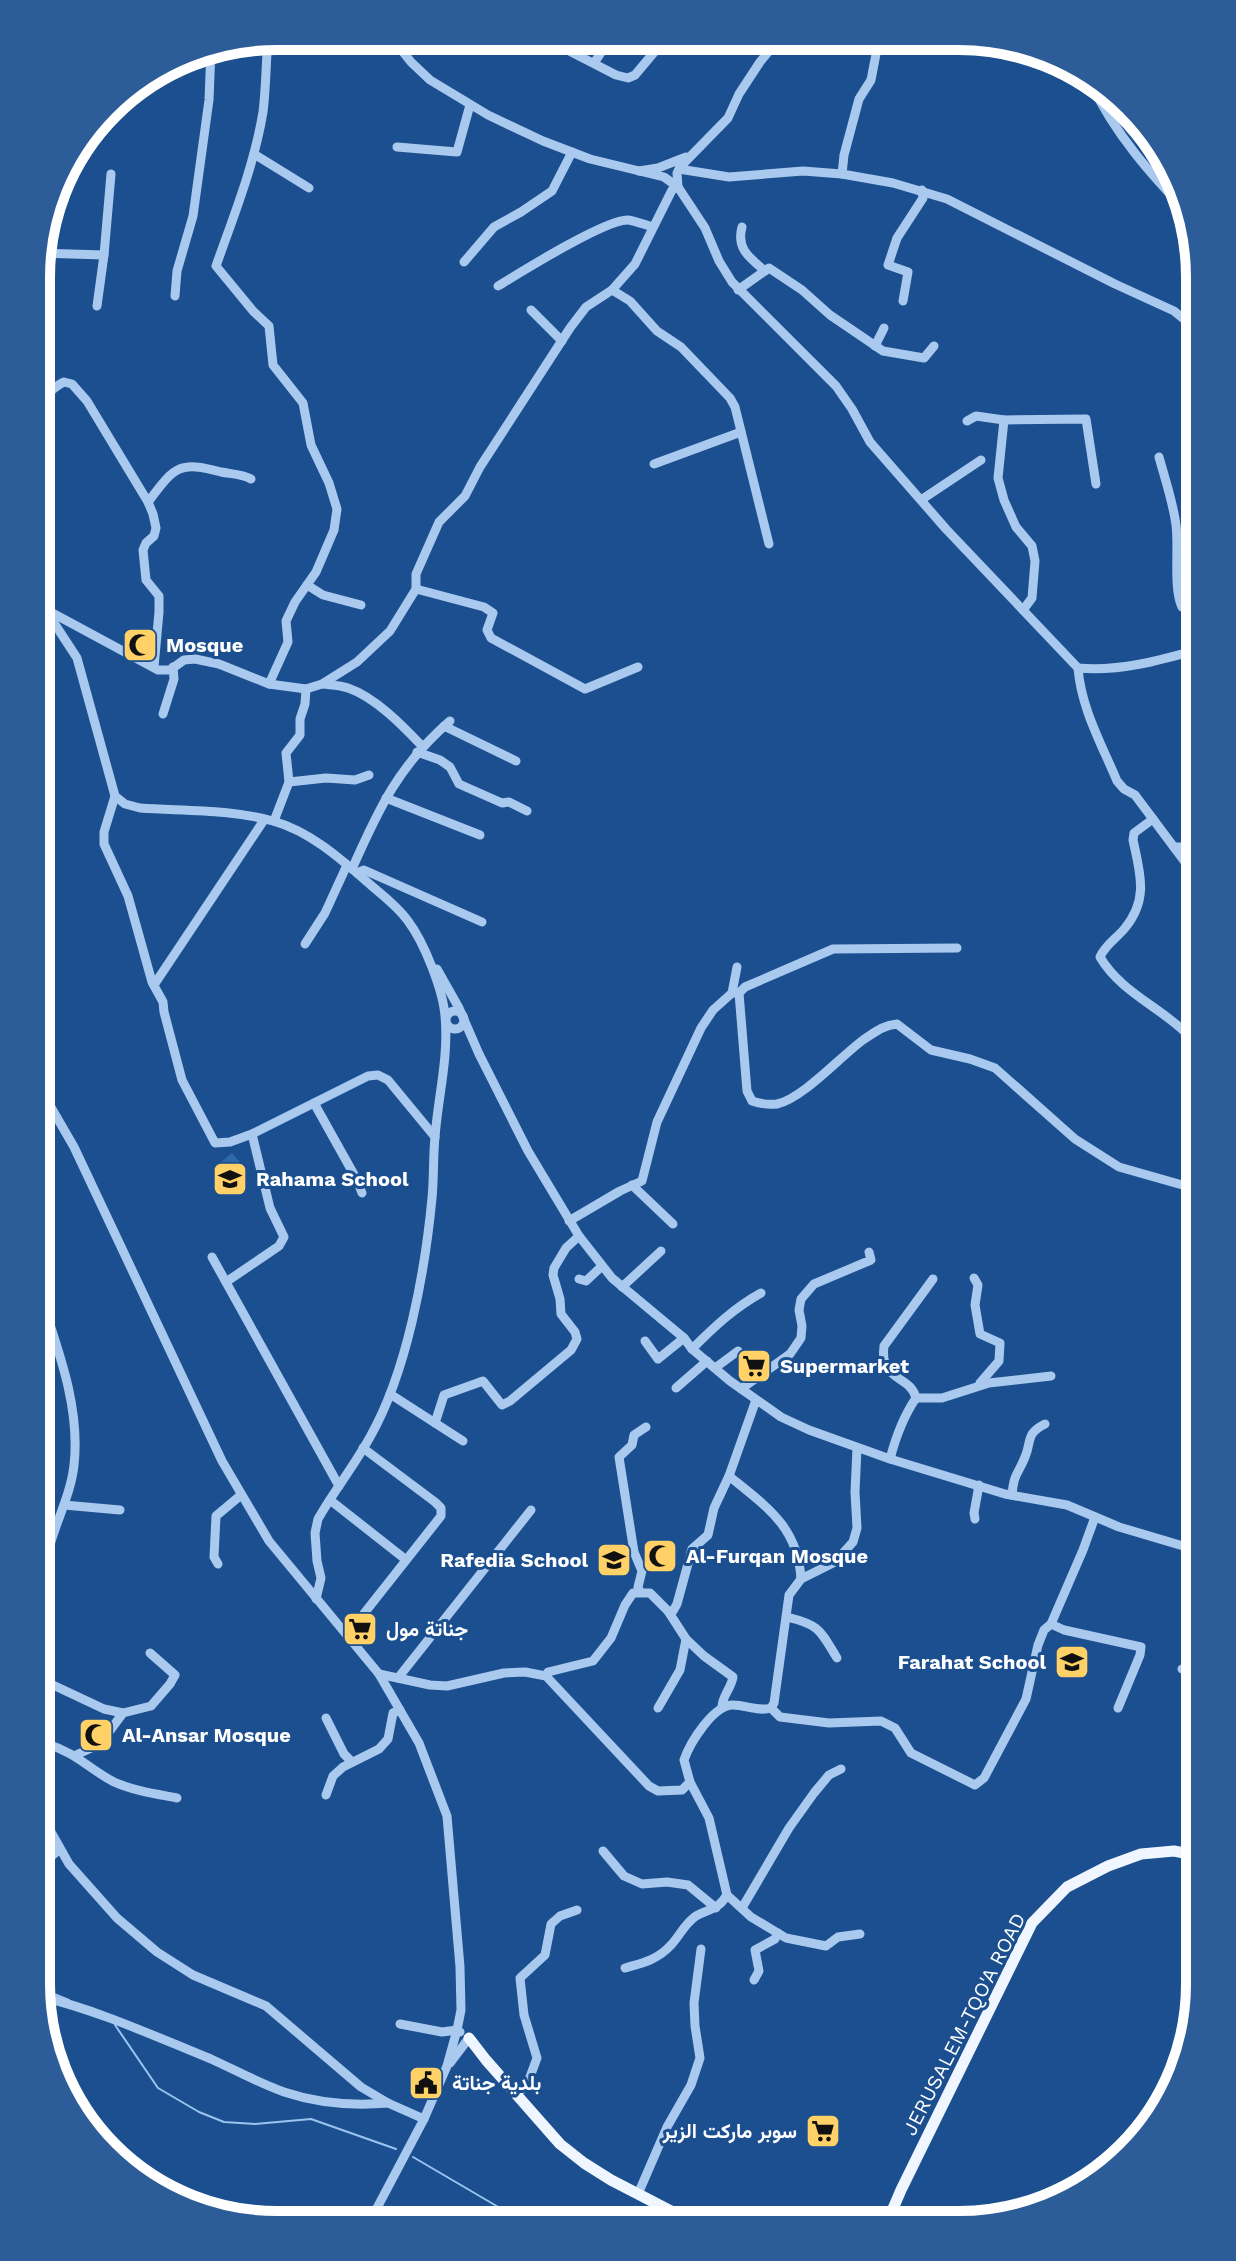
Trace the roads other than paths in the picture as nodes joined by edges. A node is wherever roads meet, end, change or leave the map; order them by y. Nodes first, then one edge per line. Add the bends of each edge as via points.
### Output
1 (267, 50) edge
2 (401, 50) edge
3 (570, 50) edge
4 (603, 50) edge
5 (656, 50) edge
6 (770, 50) edge
7 (876, 50) edge
8 (211, 60) edge
9 (594, 63) junction
10 (1100, 100) edge
11 (470, 105) junction
12 (397, 147) dead end
13 (572, 152) junction
14 (254, 154) junction
15 (676, 170) junction
16 (657, 172) junction
17 (111, 174) dead end
18 (842, 174) junction
19 (678, 187) junction
20 (309, 188) dead end
21 (922, 190) junction
22 (1169, 193) edge
23 (653, 227) junction
24 (742, 227) dead end
25 (52, 253) edge
26 (104, 255) junction
27 (464, 262) dead end
28 (765, 271) junction
29 (498, 286) dead end
30 (612, 290) junction
31 (738, 290) junction
32 (175, 296) dead end
33 (903, 301) dead end
34 (97, 306) dead end
35 (531, 310) dead end
36 (1186, 321) edge
37 (884, 328) dead end
38 (562, 341) junction
39 (875, 346) junction
40 (934, 346) dead end
41 (50, 393) edge
42 (1004, 420) junction
43 (967, 421) dead end
44 (741, 432) junction
45 (1159, 457) dead end
46 (981, 460) dead end
47 (654, 464) dead end
48 (251, 479) dead end
49 (1096, 484) dead end
50 (921, 500) junction
51 (148, 502) junction
52 (769, 544) dead end
53 (307, 585) junction
54 (416, 589) junction
55 (361, 605) dead end
56 (1186, 608) edge
57 (50, 610) edge
58 (1023, 610) junction
59 (50, 618) edge
60 (1186, 652) edge
61 (154, 667) junction
62 (173, 667) junction
63 (638, 667) dead end
64 (1078, 668) junction
65 (269, 684) junction
66 (322, 684) junction
67 (306, 689) junction
68 (163, 714) dead end
69 (419, 749) junction
70 (516, 761) dead end
71 (369, 775) dead end
72 (289, 782) junction
73 (115, 796) junction
74 (386, 798) junction
75 (527, 811) dead end
76 (1153, 819) junction
77 (269, 820) junction
78 (480, 835) dead end
79 (1174, 847) junction
80 (1186, 847) edge
81 (1186, 863) edge
82 (352, 869) junction
83 (482, 922) dead end
84 (305, 944) dead end
85 (957, 948) dead end
86 (423, 950) junction
87 (737, 967) dead end
88 (154, 985) junction
89 (736, 993) junction
90 (463, 1016) junction
91 (446, 1020) junction
92 (1185, 1032) dead end
93 (456, 1033) junction
94 (470, 1035) junction
95 (445, 1058) junction
96 (314, 1103) junction
97 (50, 1105) edge
98 (252, 1134) junction
99 (435, 1137) junction
100 (632, 1185) junction
101 (1186, 1186) edge
102 (362, 1193) dead end
103 (569, 1221) junction
104 (673, 1224) dead end
105 (579, 1236) junction
106 (661, 1251) dead end
107 (869, 1252) dead end
108 (212, 1257) dead end
109 (602, 1266) junction
110 (974, 1278) dead end
111 (579, 1279) dead end
112 (933, 1279) dead end
113 (226, 1282) junction
114 (622, 1287) junction
115 (761, 1293) dead end
116 (50, 1327) edge
117 (684, 1338) junction
118 (645, 1341) dead end
119 (692, 1349) junction
120 (738, 1351) dead end
121 (711, 1364) junction
122 (1051, 1376) dead end
123 (977, 1386) junction
124 (676, 1388) dead end
125 (741, 1389) junction
126 (390, 1394) junction
127 (916, 1398) junction
128 (756, 1400) junction
129 (435, 1423) junction
130 (1045, 1424) dead end
131 (646, 1427) dead end
132 (463, 1441) dead end
133 (363, 1448) junction
134 (857, 1448) junction
135 (890, 1459) junction
136 (729, 1476) junction
137 (979, 1485) junction
138 (339, 1486) junction
139 (241, 1495) junction
140 (1012, 1495) junction
141 (330, 1500) junction
142 (64, 1505) junction
143 (120, 1510) dead end
144 (531, 1510) dead end
145 (1095, 1517) junction
146 (975, 1519) dead end
147 (50, 1547) edge
148 (1186, 1547) edge
149 (405, 1559) junction
150 (218, 1564) dead end
151 (801, 1579) junction
152 (640, 1592) junction
153 (316, 1599) junction
154 (668, 1611) junction
155 (787, 1617) junction
156 (1051, 1624) junction
157 (347, 1635) junction
158 (686, 1639) junction
159 (150, 1653) dead end
160 (837, 1658) dead end
161 (1182, 1669) dead end
162 (1186, 1669) edge
163 (379, 1674) junction
164 (546, 1676) junction
165 (403, 1679) junction
166 (50, 1686) edge
167 (398, 1706) junction
168 (722, 1707) junction
169 (658, 1708) dead end
170 (771, 1708) junction
171 (1118, 1708) dead end
172 (123, 1713) junction
173 (326, 1718) dead end
174 (50, 1745) edge
175 (76, 1755) junction
176 (351, 1761) junction
177 (841, 1769) dead end
178 (690, 1782) junction
179 (326, 1795) dead end
180 (177, 1798) dead end
181 (50, 1826) edge
182 (60, 1849) junction
183 (603, 1851) dead end
184 (1186, 1853) edge
185 (50, 1857) edge
186 (727, 1895) junction
187 (716, 1908) junction
188 (742, 1908) junction
189 (577, 1910) dead end
190 (778, 1933) junction
191 (860, 1934) dead end
192 (826, 1946) junction
193 (701, 1949) dead end
194 (831, 1956) dead end
195 (625, 1968) dead end
196 (754, 1980) dead end
197 (50, 1999) edge
198 (461, 2010) junction
199 (400, 2024) dead end
200 (457, 2030) junction
201 (469, 2038) junction
202 (455, 2048) junction
203 (486, 2060) junction
204 (516, 2094) junction
205 (388, 2103) junction
206 (424, 2119) junction
207 (638, 2194) junction
208 (375, 2211) edge
209 (671, 2211) edge
210 (892, 2211) edge

1 - 14 street
2 - 11 street via 430,80
3 - 9 street
4 - 9 street
5 - 9 street via 628,78
6 - 15 street via 718,131
7 - 18 street
8 - 32 street via 193,216
10 - 22 street via 1142,163
11 - 12 street via 457,152
11 - 13 street
13 - 16 street
13 - 27 street via 552,191 494,227
14 - 20 street
14 - 53 street via 216,266 269,326 273,365 303,403 311,445 337,509 334,530
15 - 16 street
15 - 16 street
15 - 18 street via 729,177 803,171
15 - 19 street
17 - 26 street
18 - 21 street
19 - 23 street
19 - 31 street
21 - 33 street via 923,198 897,238 888,265 908,272
21 - 36 street
23 - 29 street via 627,220 610,225
23 - 30 street via 635,264
24 - 28 street via 739,238 746,255
25 - 26 street
26 - 34 street
28 - 31 street
28 - 39 street via 769,268 802,290
30 - 38 street via 586,307
30 - 44 street via 681,347 730,398
31 - 50 street via 836,386 870,442
35 - 38 street
37 - 39 street
38 - 54 street via 465,496 439,522 416,574
39 - 40 street via 924,358
41 - 51 street via 64,382 72,384
42 - 43 street via 976,416
42 - 49 street via 1086,419
42 - 58 street via 998,478 1035,561 1032,598
44 - 47 street
44 - 52 street
45 - 56 street via 1175,519 1176,591
46 - 50 street
48 - 51 street via 190,465 165,479
50 - 58 street
51 - 61 street via 156,528 143,550 146,580 159,596
53 - 55 street
53 - 65 street via 286,621 288,642
54 - 63 street via 484,607 493,613 487,630 491,638 585,689
54 - 66 street via 390,631 357,662
57 - 61 street
58 - 64 street
59 - 73 street via 77,658
60 - 64 street via 1126,667
61 - 62 street
62 - 65 street via 195,659
62 - 68 street
64 - 76 street via 1087,711 1117,781
65 - 67 street
66 - 67 street
66 - 69 street via 364,696 400,723
67 - 72 street via 300,735 286,753
69 - 70 street via 447,723
69 - 74 street
69 - 75 street via 450,767 459,784
71 - 72 street
72 - 77 street
73 - 77 street via 140,808
73 - 88 street via 104,844 128,896
74 - 78 street
74 - 82 street
76 - 79 street
76 - 92 street via 1134,833 1142,886 1139,901 1128,925 1100,957
77 - 82 street via 313,839
77 - 88 street
79 - 80 street
79 - 81 street
82 - 83 street
82 - 84 street
82 - 86 street via 409,921
85 - 89 street via 833,949
86 - 90 street
86 - 91 street
87 - 89 street
88 - 98 street via 182,1080 211,1138 215,1143 230,1142
89 - 100 street via 713,1010 701,1028 657,1122 642,1181
89 - 101 street via 752,1101 763,1105 795,1096 849,1050 897,1024 931,1050 995,1068 1075,1139 1119,1167
90 - 91 street via 453,1011
90 - 93 street
90 - 94 street
91 - 93 street
91 - 95 street
93 - 94 street
93 - 95 street
94 - 103 street
95 - 99 street
96 - 98 street
96 - 99 street via 378,1075
96 - 102 street
97 - 139 street
98 - 113 street via 270,1208 284,1237 279,1246
99 - 126 street via 424,1259
100 - 103 street
100 - 104 street
103 - 105 street
105 - 109 street
105 - 129 street via 566,1248 553,1275 561,1314 577,1339 571,1350 502,1405 483,1381 444,1395
106 - 114 street
107 - 125 street via 871,1260 814,1284 801,1299 801,1338 790,1354
108 - 113 street
109 - 111 street via 586,1281
109 - 114 street
110 - 123 street via 980,1334 1000,1343 999,1361
112 - 127 street via 882,1356 891,1375
113 - 138 street
114 - 117 street
115 - 119 street
116 - 142 street via 75,1427 74,1466
117 - 118 street via 658,1359
117 - 119 street
119 - 121 street
120 - 121 street
121 - 124 street
121 - 125 street
122 - 123 street
123 - 127 street via 942,1398
125 - 128 street
126 - 129 street
126 - 133 street
127 - 135 street
128 - 134 street via 781,1417
128 - 136 street
129 - 132 street
130 - 140 street via 1029,1439 1013,1477
131 - 152 street via 619,1457 634,1552 642,1571
133 - 138 street
133 - 149 street via 441,1508 441,1516
134 - 135 street
134 - 151 street via 853,1542 835,1562
135 - 137 street
136 - 151 street via 785,1527 800,1557
136 - 154 street via 708,1535 692,1549 677,1604
137 - 140 street
137 - 146 street
138 - 141 street
139 - 150 street via 216,1516
139 - 153 street via 269,1541
140 - 145 street via 1067,1505
141 - 149 street
141 - 153 street via 315,1533 321,1578
142 - 143 street
142 - 147 street
144 - 165 street
145 - 148 street
145 - 156 street
149 - 157 street
151 - 155 street via 789,1595
152 - 154 street via 650,1593
152 - 164 street via 633,1593 593,1661
153 - 157 street
154 - 158 street
155 - 160 street via 820,1630
155 - 170 street
156 - 170 street via 1038,1645 1026,1699 984,1778 975,1785 911,1753 895,1728 881,1721 829,1723 780,1717
156 - 171 street via 1141,1647
157 - 163 street
158 - 168 street via 733,1677
158 - 169 street via 680,1670
159 - 172 street via 175,1675 151,1706
161 - 162 street
163 - 165 street
163 - 167 street
164 - 165 street via 504,1673 447,1686
164 - 178 street via 649,1786 670,1792
165 - 167 street via 393,1686
166 - 172 street
167 - 176 street via 388,1739
167 - 198 street via 419,1743 447,1816
168 - 170 street
168 - 178 street via 684,1760
172 - 175 street via 100,1744
173 - 176 street
174 - 175 street
175 - 180 street via 112,1781
176 - 179 street via 333,1776
177 - 188 street via 829,1775 789,1828
178 - 186 street via 709,1818
181 - 182 street
182 - 185 street
182 - 205 street via 117,1918 157,1952 193,1975 266,2006 361,2087
183 - 187 street via 624,1876 642,1884 688,1885
184 - 210 main road, JERUSALEM-TQO'A ROAD via 1141,1854 1108,1866 1067,1887 1032,1923
186 - 187 street
186 - 188 street
187 - 195 street via 685,1925 653,1961
188 - 190 street
189 - 204 street via 551,1924 545,1955 520,1978 537,2058 527,2085
190 - 192 street
190 - 196 street via 755,1950 759,1971
191 - 192 street via 838,1937
192 - 194 street
193 - 207 street via 694,2003 700,2058
197 - 205 street via 118,2021 284,2092 362,2105
198 - 200 street
198 - 201 street
199 - 200 street
200 - 201 street
200 - 202 street
201 - 202 street
201 - 203 main road
202 - 203 street
202 - 206 street
203 - 204 main road
204 - 207 main road via 560,2144
205 - 206 street
206 - 208 street
207 - 209 main road

